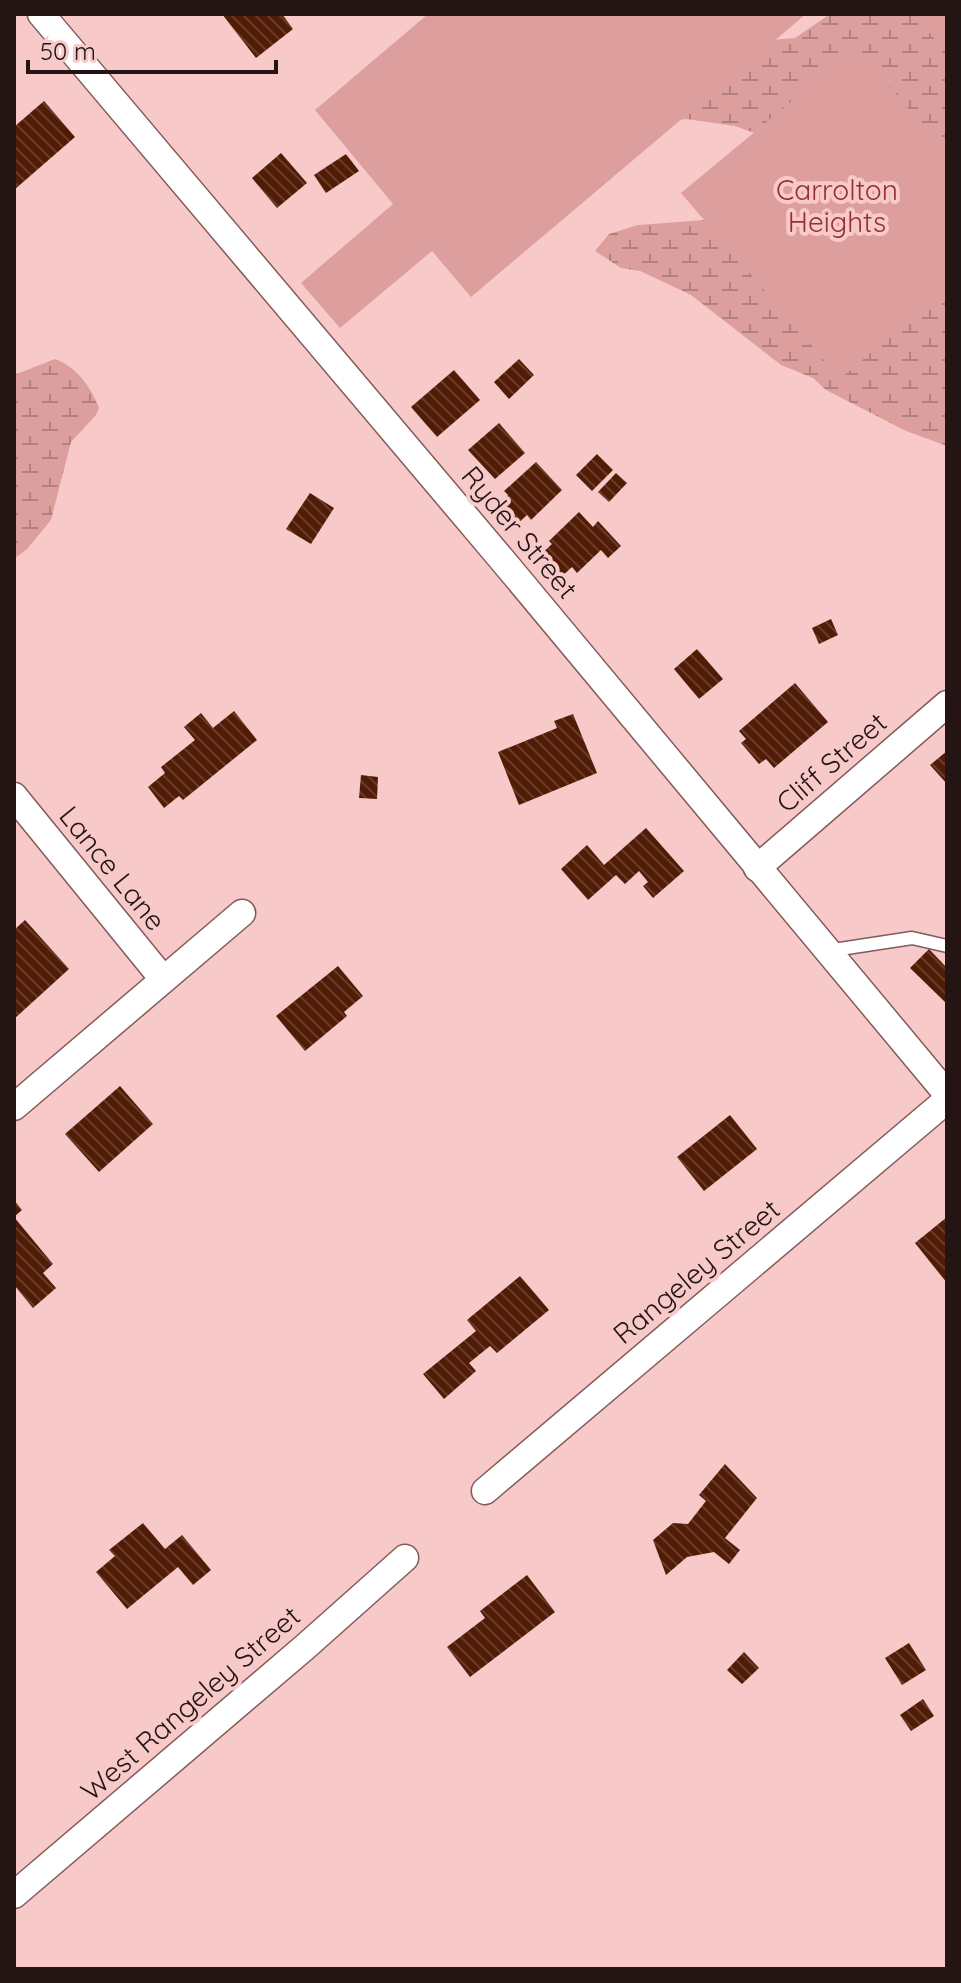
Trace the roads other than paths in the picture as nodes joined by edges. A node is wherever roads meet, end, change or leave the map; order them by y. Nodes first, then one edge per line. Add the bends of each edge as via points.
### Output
1 (41, 14) edge
2 (947, 704) edge
3 (14, 796) edge
4 (757, 868) junction
5 (242, 913) dead end
6 (947, 946) edge
7 (827, 951) junction
8 (163, 979) junction
9 (947, 1097) edge
10 (14, 1107) edge
11 (485, 1491) dead end
12 (405, 1558) dead end
13 (14, 1895) edge

1 - 4 street, Ryder Street
2 - 4 street, Cliff Street
3 - 8 street, Lance Lane
4 - 7 street, Ryder Street
5 - 8 street
6 - 7 lane via 912,938
7 - 9 street, Ryder Street
8 - 10 street
9 - 11 street, Rangeley Street
12 - 13 street, West Rangeley Street

